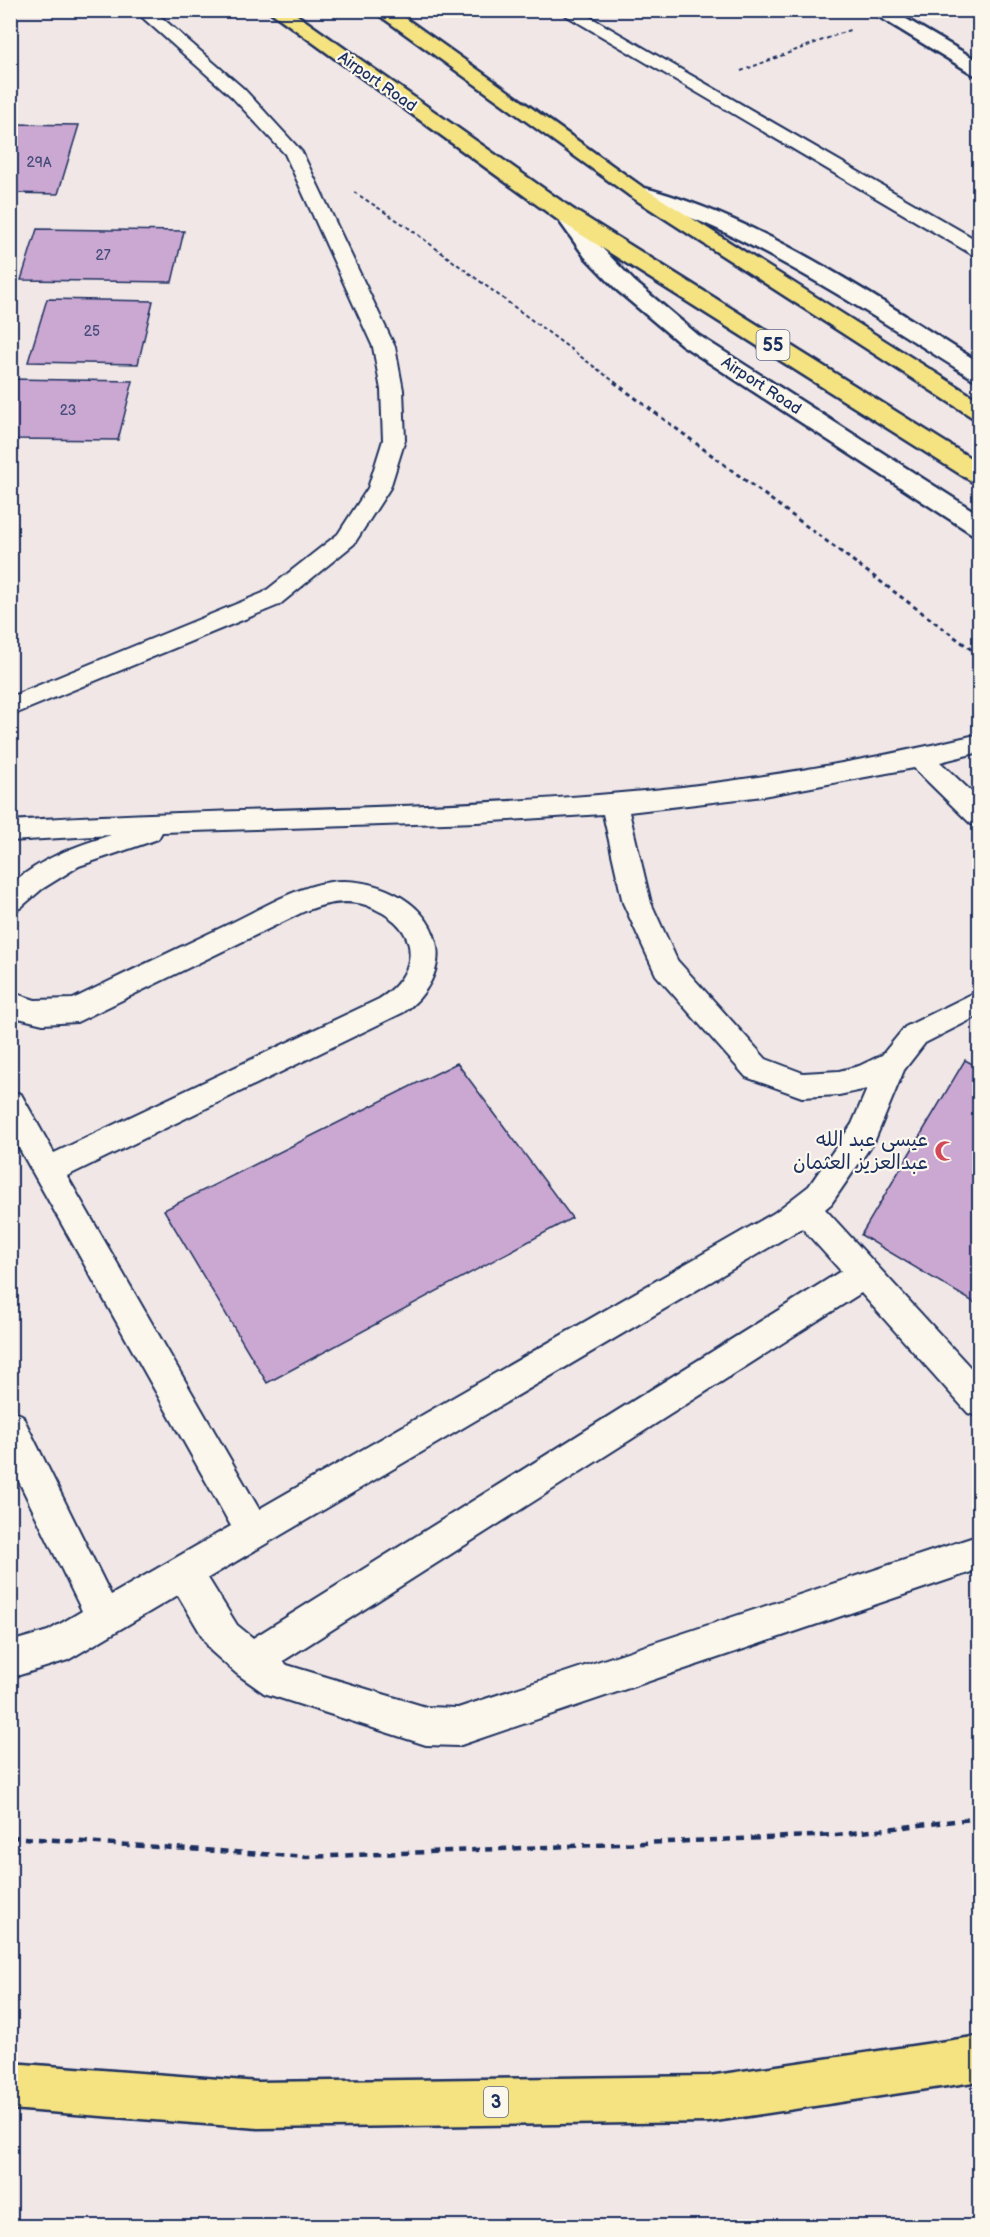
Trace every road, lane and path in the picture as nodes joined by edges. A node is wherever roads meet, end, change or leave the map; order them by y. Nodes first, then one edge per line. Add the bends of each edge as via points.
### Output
1 (141, 10) edge
2 (277, 10) edge
3 (381, 10) edge
4 (565, 10) edge
5 (968, 10) edge
6 (882, 13) edge
7 (980, 16) edge
8 (980, 70) edge
9 (697, 87) junction
10 (293, 152) junction
11 (637, 192) junction
12 (567, 215) junction
13 (980, 251) edge
14 (980, 373) edge
15 (980, 412) edge
16 (980, 475) edge
17 (980, 527) edge
18 (980, 656) edge
19 (10, 707) edge
20 (980, 743) edge
21 (919, 757) junction
22 (614, 803) junction
23 (976, 806) edge
24 (183, 822) junction
25 (10, 831) edge
26 (10, 900) edge
27 (980, 1000) edge
28 (10, 1003) edge
29 (892, 1064) junction
30 (10, 1102) edge
31 (48, 1170) junction
32 (804, 1208) junction
33 (864, 1274) junction
34 (980, 1402) edge
35 (10, 1426) edge
36 (253, 1532) junction
37 (980, 1552) edge
38 (184, 1571) junction
39 (104, 1618) junction
40 (10, 1660) edge
41 (250, 1661) junction
42 (980, 1818) edge
43 (10, 1837) edge
44 (980, 2058) edge
45 (10, 2086) edge

1 - 10 lane via 238,93
2 - 12 main road, Airport Road / 55
3 - 11 main road
4 - 9 lane
5 - 7 lane
6 - 8 main road
6 - 9 path
9 - 13 lane
10 - 18 path via 406,226
10 - 19 lane via 384,346 392,390 394,440 379,488 346,539 271,599
11 - 14 main road via 729,226 817,273
11 - 15 main road
12 - 16 main road, Airport Road / 55
12 - 17 main road, Airport Road via 593,252 626,286 690,340
20 - 21 lane
21 - 22 lane via 698,796
21 - 23 lane
22 - 24 lane
22 - 29 lane via 637,903 666,967 756,1068 802,1085 865,1077
24 - 25 lane
24 - 26 lane via 69,859
27 - 29 lane via 915,1035
28 - 31 lane via 29,1012 76,1010 293,905 338,891 361,892 393,904 416,924 423,942 424,961 417,979 386,1010
29 - 32 lane via 864,1131 820,1195
30 - 31 lane
31 - 36 lane
32 - 33 lane
32 - 36 lane via 786,1223
33 - 34 lane
33 - 41 lane
35 - 39 lane
36 - 38 lane
37 - 41 lane via 458,1727 426,1726 277,1680
38 - 39 lane
38 - 41 lane via 224,1638
39 - 40 lane via 56,1647
42 - 43 path via 836,1835 307,1857
44 - 45 main road, 3 via 709,2099 258,2105

